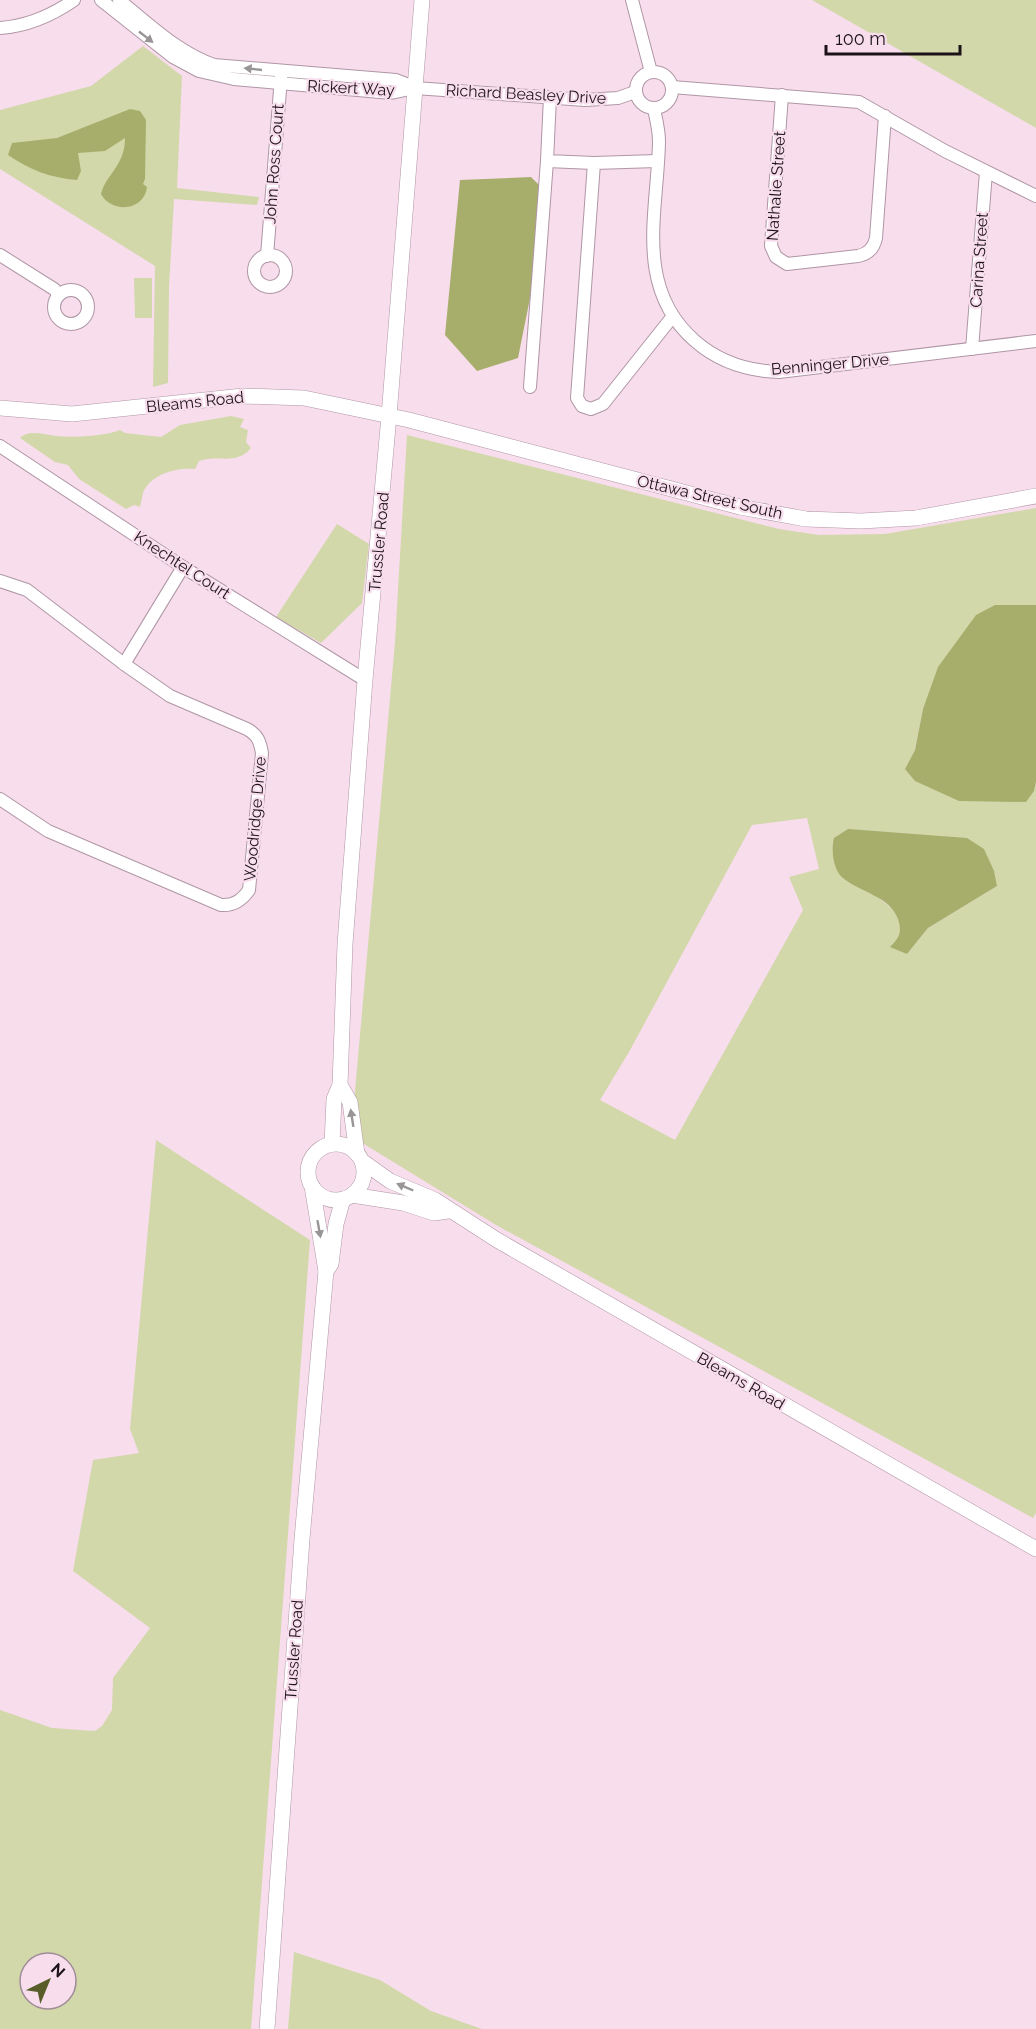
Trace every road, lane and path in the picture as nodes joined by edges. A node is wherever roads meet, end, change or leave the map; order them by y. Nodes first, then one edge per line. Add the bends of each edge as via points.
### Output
1 (74, 0) edge
2 (101, 0) edge
3 (119, 0) edge
4 (422, 0) edge
5 (632, 0) edge
6 (0, 28) edge
7 (651, 72) junction
8 (281, 77) junction
9 (672, 87) junction
10 (415, 88) junction
11 (635, 92) junction
12 (782, 95) junction
13 (550, 98) junction
14 (654, 109) junction
15 (885, 116) junction
16 (547, 160) junction
17 (657, 161) junction
18 (594, 163) junction
19 (986, 172) junction
20 (1036, 196) edge
21 (0, 255) edge
22 (267, 256) dead end
23 (59, 294) dead end
24 (673, 316) junction
25 (1036, 341) edge
26 (972, 349) junction
27 (530, 387) dead end
28 (0, 408) edge
29 (390, 416) junction
30 (0, 446) edge
31 (1036, 496) edge
32 (183, 567) junction
33 (0, 581) edge
34 (124, 664) junction
35 (365, 680) junction
36 (0, 799) edge
37 (340, 1085) junction
38 (332, 1144) junction
39 (360, 1157) junction
40 (312, 1186) junction
41 (348, 1197) junction
42 (448, 1211) junction
43 (326, 1271) junction
44 (1036, 1549) edge
45 (267, 2029) edge

1 - 6 street via 36,21
2 -> 8 street, Rickert Way via 172,57 199,71 234,79
8 -> 3 street, Rickert Way via 202,60 175,45
4 - 10 main road, Trussler Road
5 - 7 street
7 - 9 street via 665,76
7 - 11 street via 639,79
8 - 10 street, Rickert Way via 396,81
8 - 22 street, John Ross Court
9 - 12 street
9 - 14 street via 668,102
10 - 13 street, Richard Beasley Drive
10 - 29 main road, Trussler Road
11 - 13 street, Richard Beasley Drive via 601,100
11 - 14 street via 642,104
12 - 15 street via 853,100
12 - 15 street, Nathalie Street via 771,246 776,257 787,264 858,256 873,248
13 - 16 street
14 - 17 street, Benninger Drive via 659,138
15 - 19 street
16 - 18 street
16 - 27 street
17 - 18 street
17 - 24 street, Benninger Drive via 653,260 661,292
18 - 24 street via 577,398 582,406 591,409 603,404
19 - 20 street
19 - 26 street, Carina Street
21 - 23 street
24 - 26 street, Benninger Drive via 691,337 717,356 736,365 768,371
25 - 26 street, Benninger Drive
28 - 29 main road, Bleams Road via 72,414 269,396 322,400
29 - 31 main road, Ottawa Street South via 740,507 806,519 916,518
29 - 35 main road, Trussler Road
30 - 32 street, Knechtel Court
32 - 34 street
32 - 35 street, Knechtel Court
33 - 34 street, Woodridge Drive via 27,590
34 - 36 street, Woodridge Drive via 170,696 250,731 260,741 249,890 243,898 231,905 221,905 48,831
35 - 37 main road, Trussler Road via 345,944
37 - 38 main road, Trussler Road via 334,1099
39 -> 37 main road, Trussler Road via 350,1102
38 - 39 main road via 350,1148
38 - 40 main road via 311,1160 308,1168
39 - 41 main road via 363,1180
42 -> 39 main road, Bleams Road via 435,1200 390,1181
40 - 41 main road via 326,1198
40 -> 43 main road, Trussler Road
41 - 42 main road, Bleams Road via 403,1203 434,1213
41 - 43 main road, Trussler Road via 336,1224 331,1264
42 - 44 main road, Bleams Road
43 - 45 main road, Trussler Road via 302,1539

